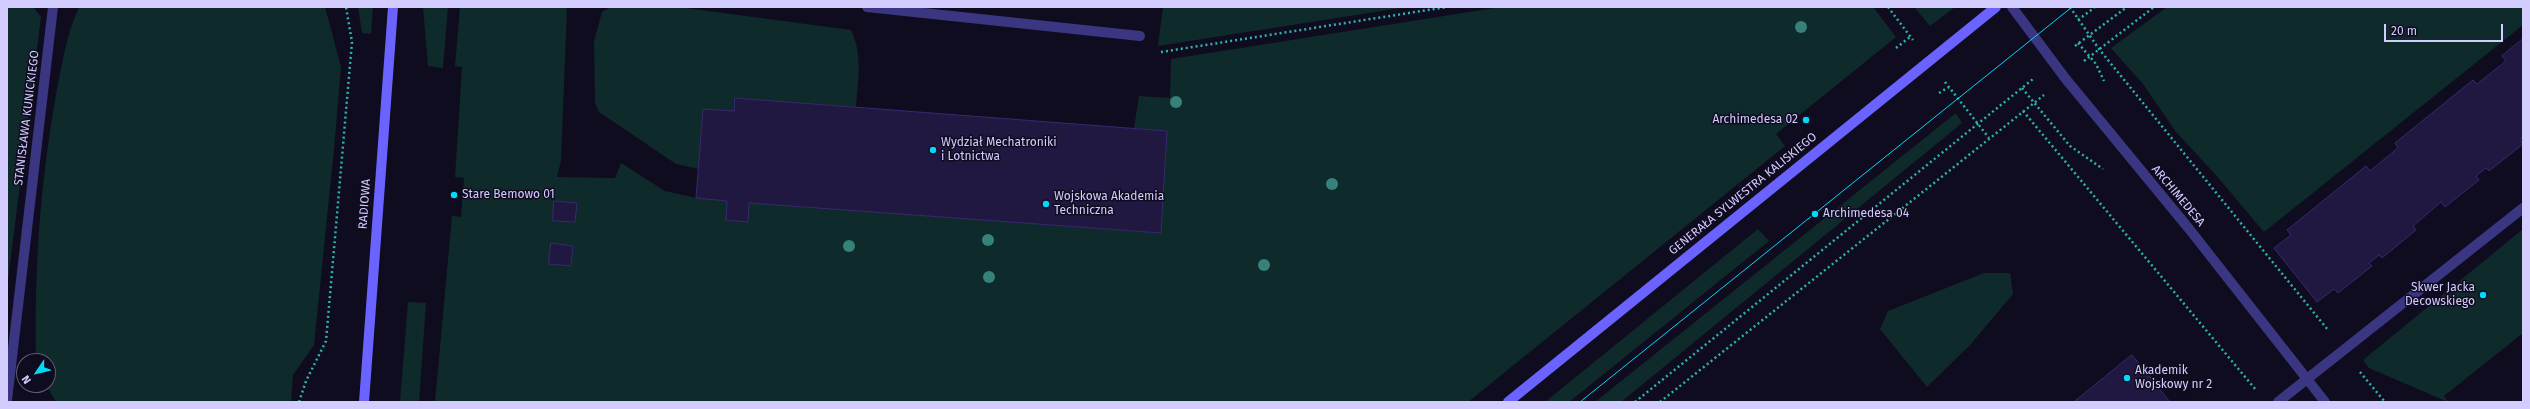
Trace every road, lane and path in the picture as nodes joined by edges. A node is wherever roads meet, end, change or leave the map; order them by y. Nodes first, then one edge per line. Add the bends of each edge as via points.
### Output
1 (53, 7) edge
2 (346, 7) edge
3 (393, 7) edge
4 (867, 7) edge
5 (1447, 7) edge
6 (1996, 7) edge
7 (2012, 7) edge
8 (2070, 7) edge
9 (2095, 7) edge
10 (2127, 7) edge
11 (2154, 7) edge
12 (950, 11) edge
13 (2078, 20) junction
14 (2089, 35) junction
15 (1140, 36) joint
16 (1910, 36) dead end
17 (1896, 48) dead end
18 (2099, 49) junction
19 (2054, 64) junction
20 (2064, 78) junction
21 (1949, 87) dead end
22 (1940, 93) dead end
23 (2023, 111) junction
24 (2523, 208) edge
25 (2343, 350) junction
26 (2307, 379) junction
27 (2261, 396) dead end
28 (7, 400) edge
29 (299, 402) edge
30 (364, 402) edge
31 (1508, 402) edge
32 (1634, 402) edge
33 (1660, 402) edge
34 (2278, 402) edge
35 (2325, 402) edge
36 (2385, 402) edge

1 - 28 street, STANISŁAWA KUNICKIEGO
2 - 29 path via 352,42 326,341 306,381
3 - 30 street, RADIOWA
4 - 12 street
5 - 15 path via 1168,53 1153,52
6 - 31 street, GENERAŁA SYLWESTRA KALISKIEGO
7 - 19 street, ARCHIMEDESA
8 - 13 path
9 - 13 path
10 - 14 path
11 - 18 path
12 - 15 street
13 - 14 path
14 - 18 path
14 - 19 path
16 - 17 path
18 - 20 path
18 - 25 path
19 - 20 street, ARCHIMEDESA
19 - 32 path via 1896,188
20 - 23 path
20 - 26 street, ARCHIMEDESA via 2190,230
21 - 22 path
23 - 27 path
23 - 33 path
24 - 25 street
25 - 26 street
25 - 36 path
26 - 34 street
26 - 35 street, ARCHIMEDESA

